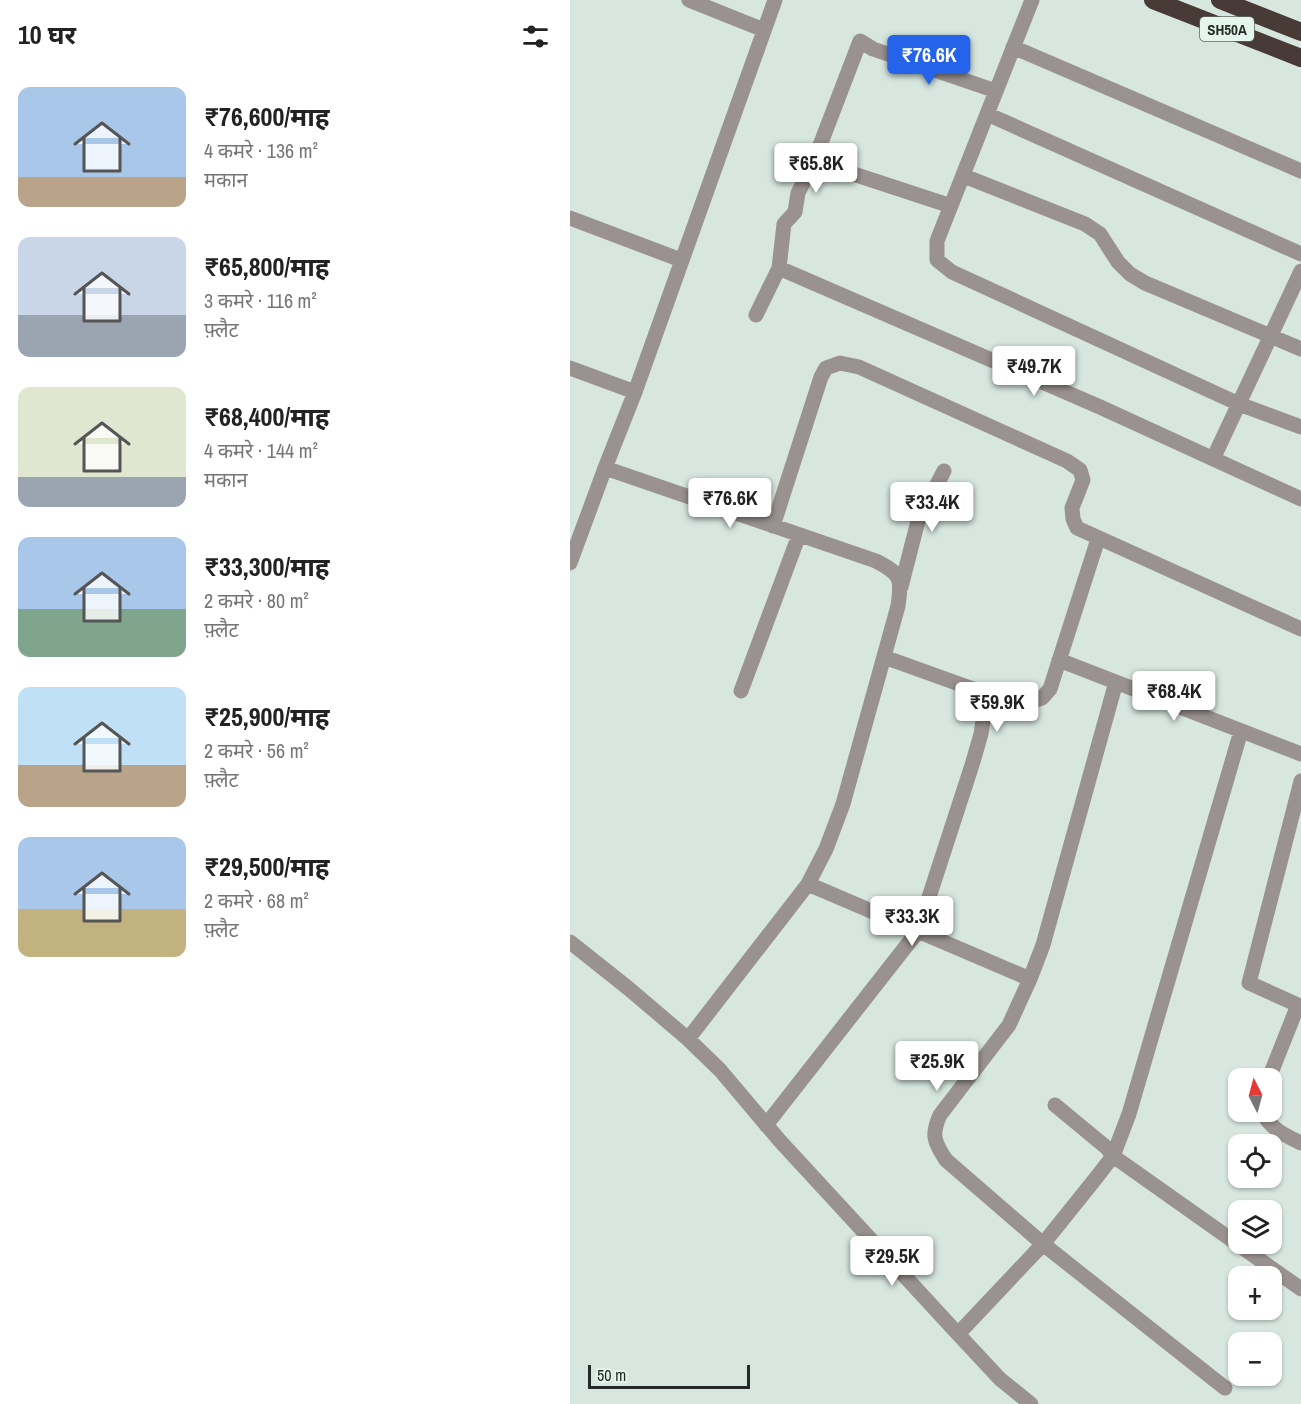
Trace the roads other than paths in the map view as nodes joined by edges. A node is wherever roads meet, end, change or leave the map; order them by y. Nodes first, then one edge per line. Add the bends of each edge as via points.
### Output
1 (689, 0) edge
2 (776, 0) edge
3 (1032, 0) edge
4 (1153, 0) edge
5 (1220, 0) edge
6 (764, 30) junction
7 (1301, 32) edge
8 (1013, 47) junction
9 (1301, 58) edge
10 (996, 91) junction
11 (987, 114) junction
12 (814, 161) junction
13 (1301, 171) edge
14 (964, 176) junction
15 (951, 206) junction
16 (570, 218) edge
17 (1301, 254) edge
18 (681, 260) junction
19 (779, 268) junction
20 (1301, 271) edge
21 (756, 315) dead end
22 (1272, 336) junction
23 (1301, 349) edge
24 (570, 368) edge
25 (635, 392) junction
26 (1239, 404) junction
27 (1301, 428) edge
28 (1213, 459) junction
29 (605, 468) junction
30 (944, 471) dead end
31 (1301, 499) edge
32 (577, 525) edge
33 (772, 526) junction
34 (799, 535) junction
35 (1098, 539) junction
36 (570, 563) edge
37 (901, 587) junction
38 (1301, 629) edge
39 (884, 657) junction
40 (1059, 660) junction
41 (1116, 682) junction
42 (741, 691) dead end
43 (987, 694) junction
44 (1241, 731) junction
45 (1301, 754) edge
46 (1301, 781) edge
47 (1298, 801) edge
48 (808, 884) junction
49 (918, 931) junction
50 (570, 942) edge
51 (1030, 979) junction
52 (1300, 1004) edge
53 (688, 1039) junction
54 (1273, 1068) edge
55 (1055, 1105) dead end
56 (1268, 1122) edge
57 (766, 1125) junction
58 (1301, 1143) edge
59 (1113, 1156) junction
60 (1043, 1244) junction
61 (1301, 1289) edge
62 (958, 1334) junction
63 (1225, 1388) dead end
64 (1031, 1404) edge

1 - 6 street
2 - 6 street
3 - 8 street
4 - 9 highway, SH50A
5 - 7 highway, SH50A
6 - 18 street
8 - 10 street
8 - 13 street
10 - 11 street
10 - 12 street via 873,49 860,41
11 - 14 street
11 - 17 street
12 - 15 street
12 - 19 street via 798,193 795,212 784,224
14 - 15 street
14 - 22 street via 1085,224 1100,234 1130,274 1145,283
15 - 26 street via 937,241 937,260 952,272
16 - 18 street
18 - 25 street
19 - 21 street
19 - 28 street
20 - 22 street
22 - 23 street
22 - 26 street
24 - 25 street
25 - 29 street
26 - 27 street
26 - 28 street
28 - 31 street
29 - 32 street
29 - 33 street
30 - 37 street via 918,521
32 - 36 street
33 - 34 street
33 - 35 street via 821,377 826,368 840,363 859,367 1067,461 1080,470 1083,480 1072,508 1073,519 1077,528
34 - 37 street via 894,570
34 - 42 street
35 - 38 street
35 - 40 street
37 - 39 street
39 - 43 street
39 - 48 street via 843,804
40 - 41 street
40 - 43 street via 1050,689 1042,698 1031,702
41 - 44 street
41 - 51 street
43 - 49 street via 981,734
44 - 45 street
44 - 59 street via 1129,1114
46 - 47 street
47 - 52 street via 1250,983
48 - 49 street
48 - 53 street
49 - 51 street
49 - 57 street
50 - 53 street
51 - 60 street via 1010,1025 940,1115 934,1129 936,1145 946,1160
52 - 54 street
53 - 57 street
55 - 59 street
56 - 58 street
57 - 62 street
59 - 60 street
59 - 61 street
60 - 62 street
60 - 63 street
62 - 64 street via 1000,1379

